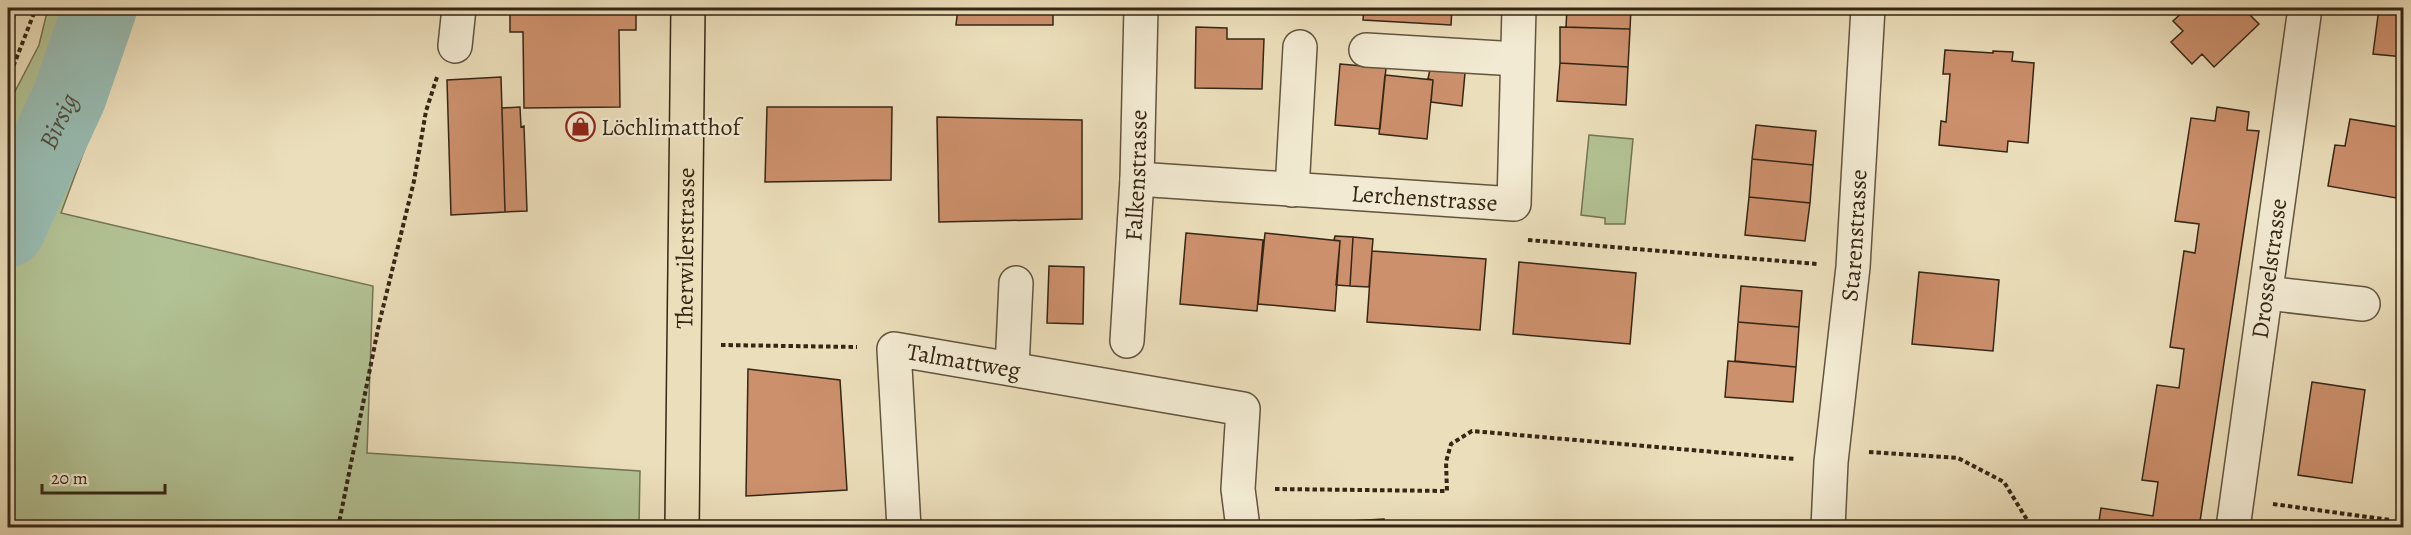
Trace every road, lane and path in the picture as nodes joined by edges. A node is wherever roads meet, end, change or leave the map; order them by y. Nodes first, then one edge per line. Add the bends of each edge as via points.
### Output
1 (36, 8) edge
2 (459, 8) edge
3 (688, 8) edge
4 (1141, 8) edge
5 (1519, 8) edge
6 (1868, 8) edge
7 (2305, 8) edge
8 (455, 46) joint
9 (1300, 47) dead end
10 (1366, 50) dead end
11 (1517, 59) junction
12 (8, 80) edge
13 (1137, 179) junction
14 (1292, 190) junction
15 (1514, 204) junction
16 (1853, 267) junction
17 (1016, 283) dead end
18 (2266, 293) junction
19 (2363, 304) dead end
20 (1127, 341) dead end
21 (684, 344) junction
22 (894, 349) junction
23 (1012, 368) junction
24 (1831, 462) junction
25 (1239, 489) junction
26 (2235, 513) edge
27 (2390, 520) dead end
28 (338, 528) edge
29 (682, 528) edge
30 (904, 528) edge
31 (1243, 528) edge
32 (1828, 528) edge
33 (2032, 528) edge

1 - 12 path
2 - 8 street
3 - 21 main road, Therwilerstrasse
4 - 13 street, Falkenstrasse
5 - 11 street, Lerchenstrasse
6 - 16 street, Starenstrasse
7 - 18 street, Drosselstrasse
8 - 28 path via 441,62 426,111
9 - 14 street
10 - 11 street
11 - 15 street, Lerchenstrasse
13 - 14 street, Lerchenstrasse
13 - 20 street, Falkenstrasse
14 - 15 street, Lerchenstrasse
15 - 16 path via 1515,239
16 - 24 street, Starenstrasse
17 - 23 street
18 - 19 street
18 - 26 street, Drosselstrasse
21 - 22 path, Talmattweg
21 - 29 main road, Therwilerstrasse
22 - 23 street, Talmattweg
22 - 30 street
23 - 25 street, Talmattweg via 1243,409
24 - 25 path via 1472,431 1451,444 1446,462 1447,491
24 - 32 street, Starenstrasse
24 - 33 path via 1862,451 1959,458 2004,482
25 - 31 street
26 - 27 path

